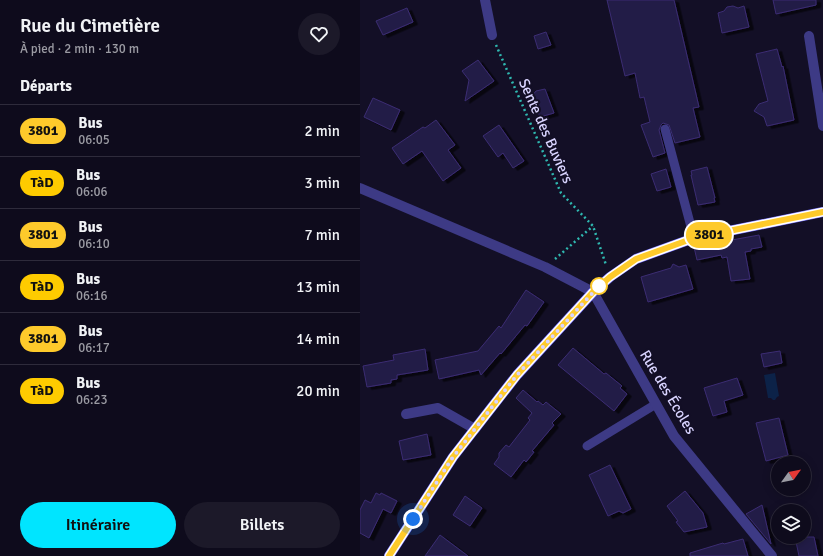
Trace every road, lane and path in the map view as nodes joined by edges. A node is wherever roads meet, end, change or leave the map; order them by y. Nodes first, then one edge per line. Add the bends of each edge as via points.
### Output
1 (485, 0) edge
2 (492, 35) joint
3 (809, 36) dead end
4 (823, 126) edge
5 (665, 129) dead end
6 (360, 188) edge
7 (823, 212) edge
8 (593, 226) junction
9 (694, 238) junction
10 (545, 268) junction
11 (610, 277) junction
12 (593, 292) junction
13 (656, 404) junction
14 (406, 414) dead end
15 (475, 429) junction
16 (587, 446) dead end
17 (389, 556) edge
18 (772, 556) edge

1 - 2 street
2 - 8 path, Sente des Buviers via 561,193
3 - 4 street
5 - 9 lane
6 - 10 street
7 - 9 main road
8 - 10 path
8 - 11 path, Sente des Buviers
9 - 11 main road via 636,259
10 - 12 street
11 - 12 main road
12 - 13 street, Rue des Écoles
12 - 15 main road via 517,375
13 - 16 lane
13 - 18 street, Rue des Écoles via 674,436
14 - 15 street via 438,408
15 - 17 main road via 453,457

